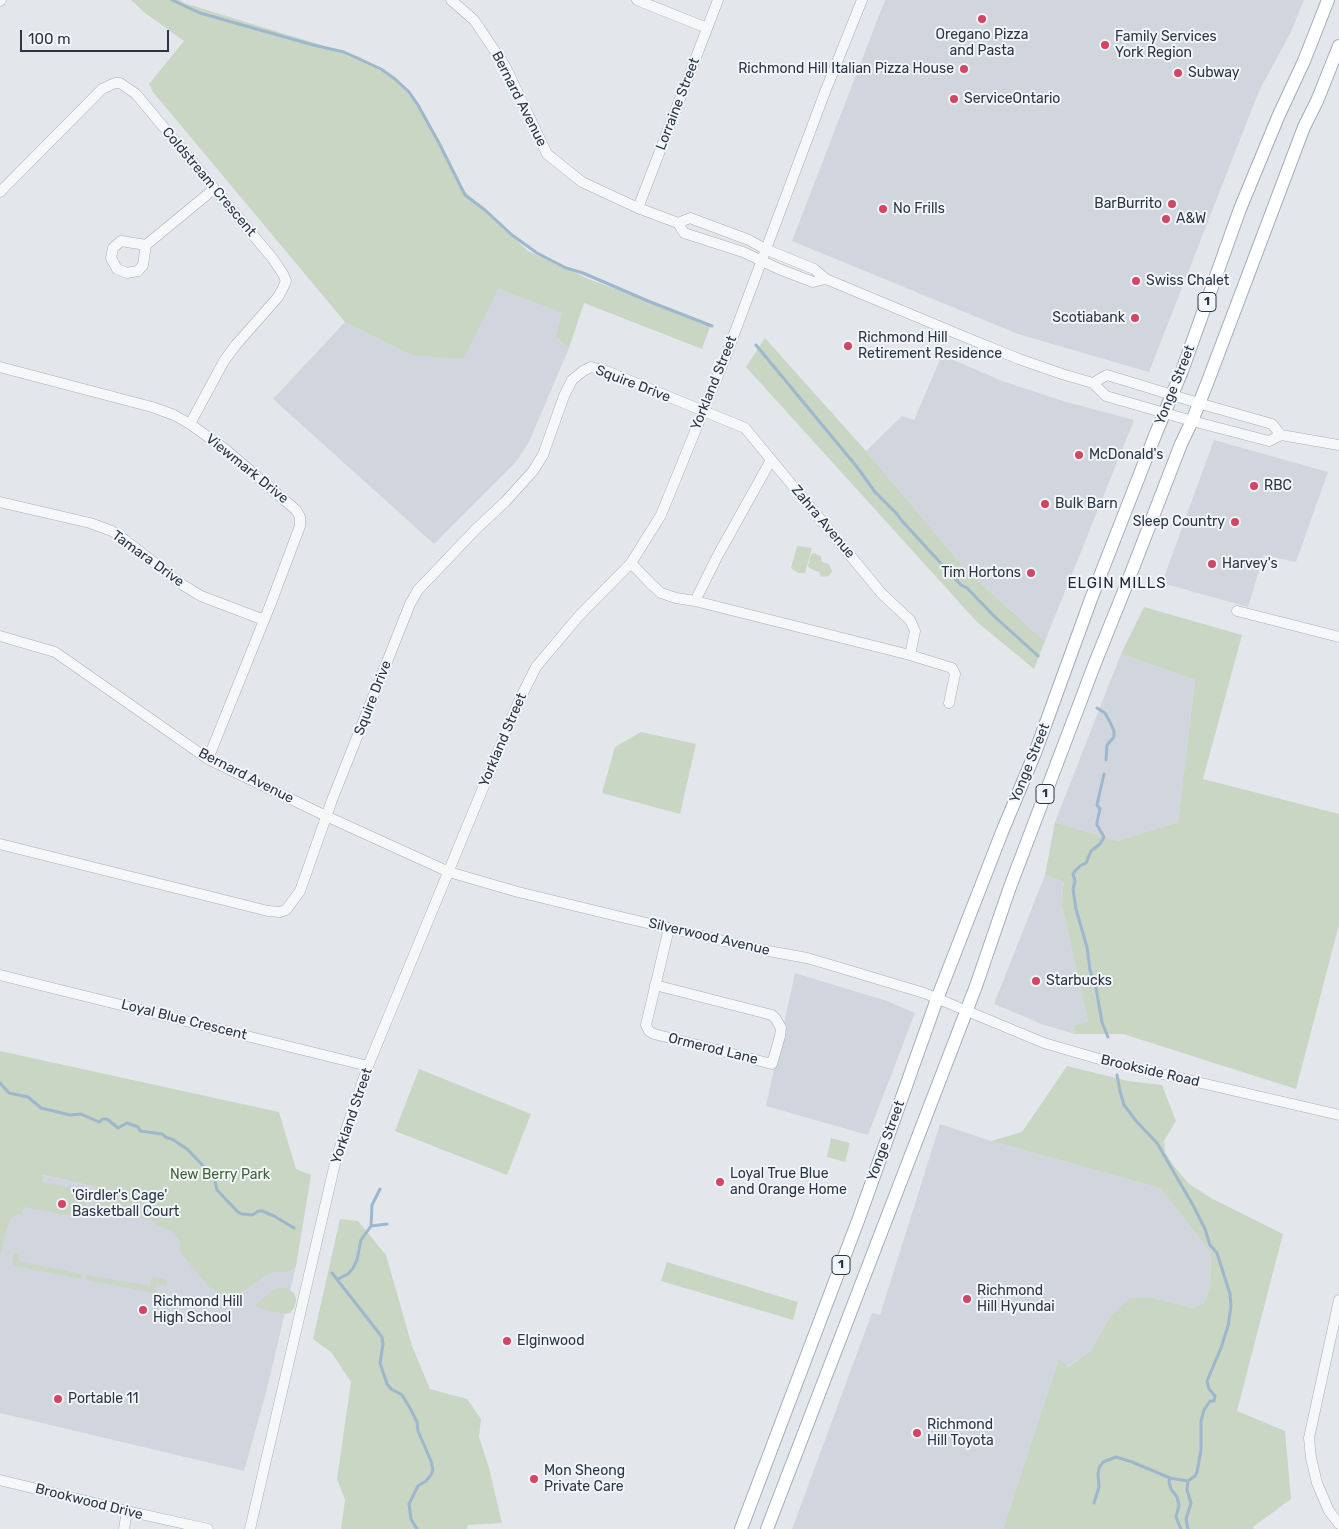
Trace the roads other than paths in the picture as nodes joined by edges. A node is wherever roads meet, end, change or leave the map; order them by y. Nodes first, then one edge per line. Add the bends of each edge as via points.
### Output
1 (451, 0) edge
2 (637, 0) edge
3 (718, 0) edge
4 (862, 0) edge
5 (1328, 0) edge
6 (707, 28) junction
7 (1339, 46) edge
8 (214, 189) junction
9 (0, 192) edge
10 (638, 208) junction
11 (678, 223) junction
12 (146, 245) dead end
13 (765, 249) junction
14 (761, 261) junction
15 (826, 279) junction
16 (0, 368) edge
17 (1092, 383) junction
18 (1172, 395) junction
19 (1198, 403) junction
20 (703, 411) junction
21 (1164, 413) junction
22 (1192, 421) junction
23 (190, 424) junction
24 (1281, 435) junction
25 (1339, 445) edge
26 (771, 460) junction
27 (0, 502) edge
28 (631, 563) junction
29 (695, 601) junction
30 (1237, 611) dead end
31 (264, 620) junction
32 (0, 636) edge
33 (1339, 638) edge
34 (910, 656) junction
35 (949, 703) dead end
36 (208, 759) junction
37 (326, 816) junction
38 (0, 844) edge
39 (449, 872) junction
40 (669, 928) junction
41 (0, 975) edge
42 (655, 985) junction
43 (937, 999) junction
44 (966, 1010) junction
45 (368, 1066) junction
46 (1339, 1116) edge
47 (1339, 1300) edge
48 (0, 1480) edge
49 (128, 1511) junction
50 (1339, 1524) edge
51 (124, 1529) edge
52 (208, 1529) edge
53 (250, 1529) edge
54 (741, 1529) edge
55 (767, 1529) edge

1 - 10 street, Bernard Avenue via 474,20 505,66 547,154 582,182
2 - 6 street
3 - 6 street, Lorraine Street
4 - 13 street, Yorkland Street
5 - 18 main road, Yonge Street / 1 via 1240,209
6 - 10 street, Lorraine Street
7 - 19 main road, Yonge Street / 1 via 1304,127
8 - 9 street, Coldstream Crescent via 136,94 120,82 102,89
8 - 12 street
8 - 23 street, Coldstream Crescent via 273,259 286,282 278,297 224,361
10 - 11 street, Bernard Avenue
11 - 13 street, Bernard Avenue via 690,218
11 - 14 street, Bernard Avenue via 684,233 744,252
13 - 14 street, Yorkland Street
13 - 15 street, Bernard Avenue via 814,270
14 - 15 street, Bernard Avenue via 813,282
14 - 20 street, Yorkland Street
15 - 17 street, Bernard Avenue via 1019,359
16 - 23 street, Viewmark Drive via 152,407
17 - 18 street via 1107,375
17 - 21 street, Bernard Avenue via 1106,396
18 - 19 street
18 - 21 main road, Yonge Street / 1
19 - 22 main road, Yonge Street / 1
19 - 24 street via 1272,424
20 - 26 street, Zahra Avenue via 745,428
20 - 28 street, Yorkland Street via 661,515
20 - 37 street, Squire Drive via 591,367 572,380 543,455 533,472 418,590 410,604
21 - 22 street, Bernard Avenue
21 - 43 main road, Yonge Street / 1 via 1035,753
22 - 24 street, Bernard Avenue via 1269,441
22 - 44 main road, Yonge Street / 1 via 1095,663
23 - 31 street, Viewmark Drive via 225,449 296,510 300,518 300,526
24 - 25 street
26 - 29 street
26 - 34 street, Zahra Avenue via 882,594 910,620 915,631
27 - 31 street, Tamara Drive via 112,531 201,596
28 - 29 street via 661,592
28 - 39 street, Yorkland Street via 578,617 536,667
29 - 34 street
30 - 33 street
31 - 36 street, Viewmark Drive
32 - 36 street, Bernard Avenue via 55,652
34 - 35 street via 952,668 956,674
36 - 37 street, Bernard Avenue
37 - 38 street, Squire Drive via 300,891 286,910 280,912
37 - 39 street, Bernard Avenue
39 - 40 street, Silverwood Avenue
39 - 45 street, Yorkland Street
40 - 42 street, Ormerod Lane
40 - 43 street, Silverwood Avenue via 807,958
41 - 45 street, Loyal Blue Crescent
42 - 42 street, Ormerod Lane via 646,1025 651,1033 772,1064 781,1028 772,1015
43 - 44 street, Silverwood Avenue
43 - 54 main road, Yonge Street / 1 via 859,1218
44 - 46 street, Brookside Road via 1044,1043 1106,1061
44 - 55 main road, Yonge Street / 1
45 - 53 street, Yorkland Street via 336,1159
47 - 50 street via 1309,1438 1317,1483 1329,1511
48 - 49 street, Brookwood Drive
49 - 51 street
49 - 52 street, Brookwood Drive

